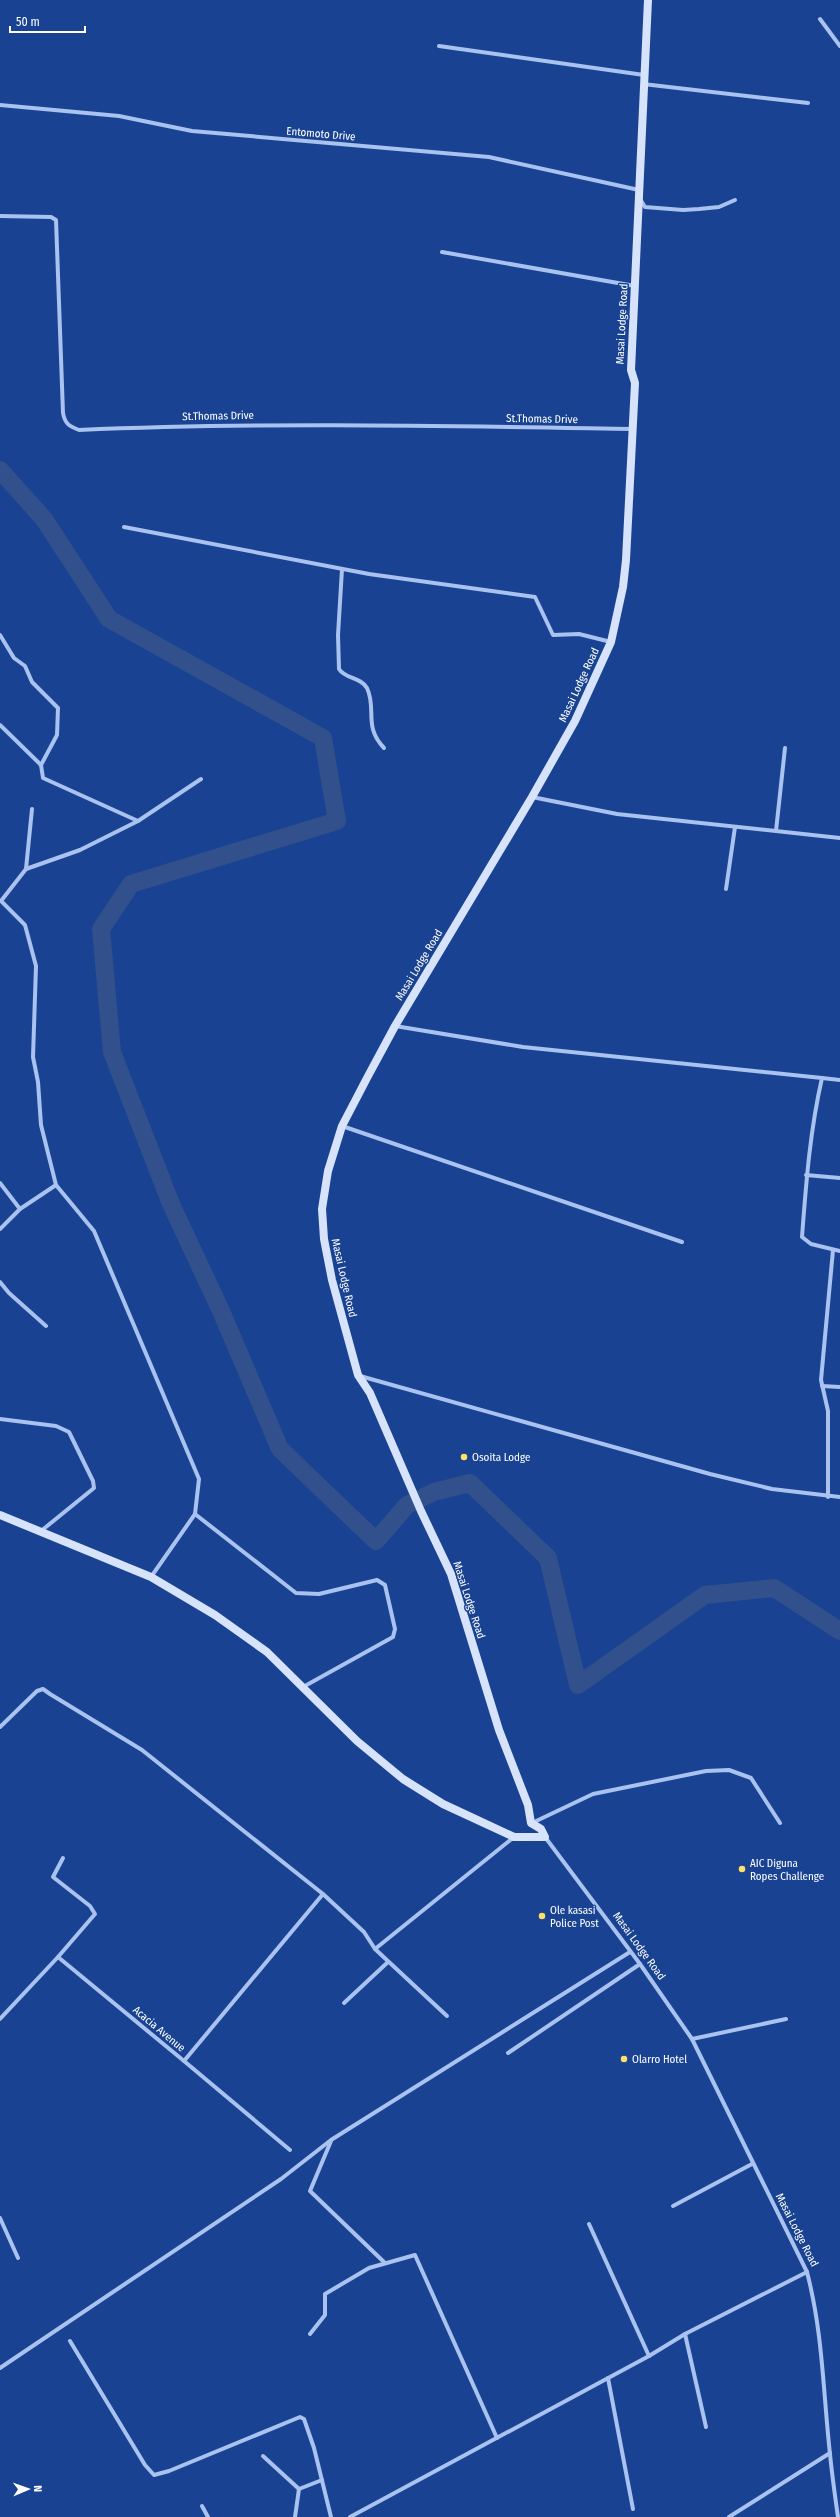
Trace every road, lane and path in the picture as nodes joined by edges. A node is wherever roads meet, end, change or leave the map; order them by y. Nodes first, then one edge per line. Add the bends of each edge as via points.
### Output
1 (648, 0) edge
2 (820, 19) dead end
3 (439, 46) dead end
4 (840, 46) edge
5 (644, 80) junction
6 (808, 103) dead end
7 (0, 105) edge
8 (639, 194) junction
9 (735, 200) dead end
10 (0, 216) edge
11 (442, 252) dead end
12 (636, 286) junction
13 (632, 429) junction
14 (124, 527) dead end
15 (342, 569) junction
16 (0, 635) edge
17 (611, 642) junction
18 (0, 726) edge
19 (384, 748) dead end
20 (785, 748) dead end
21 (41, 764) junction
22 (201, 779) dead end
23 (532, 797) junction
24 (32, 809) dead end
25 (138, 821) junction
26 (735, 827) junction
27 (776, 831) junction
28 (840, 838) edge
29 (26, 869) junction
30 (726, 889) dead end
31 (0, 901) edge
32 (395, 1026) junction
33 (822, 1078) junction
34 (840, 1080) edge
35 (342, 1126) junction
36 (806, 1175) junction
37 (840, 1178) edge
38 (0, 1183) edge
39 (56, 1184) junction
40 (20, 1209) junction
41 (0, 1229) edge
42 (682, 1242) dead end
43 (833, 1250) junction
44 (840, 1251) edge
45 (0, 1282) edge
46 (46, 1326) dead end
47 (358, 1375) junction
48 (822, 1386) junction
49 (840, 1387) edge
50 (0, 1419) edge
51 (828, 1497) junction
52 (840, 1497) edge
53 (0, 1514) edge
54 (195, 1514) junction
55 (41, 1531) junction
56 (151, 1577) junction
57 (302, 1687) junction
58 (0, 1727) edge
59 (780, 1822) dead end
60 (531, 1823) junction
61 (514, 1837) junction
62 (545, 1837) junction
63 (63, 1858) dead end
64 (323, 1894) junction
65 (375, 1949) junction
66 (630, 1952) junction
67 (58, 1957) junction
68 (388, 1962) junction
69 (640, 1964) junction
70 (344, 2003) dead end
71 (447, 2016) dead end
72 (0, 2019) edge
73 (786, 2019) dead end
74 (692, 2039) junction
75 (508, 2053) dead end
76 (184, 2061) junction
77 (331, 2140) junction
78 (290, 2150) dead end
79 (752, 2164) junction
80 (673, 2206) dead end
81 (0, 2218) edge
82 (589, 2224) dead end
83 (18, 2258) dead end
84 (385, 2263) junction
85 (807, 2272) junction
86 (310, 2334) dead end
87 (685, 2334) junction
88 (70, 2341) dead end
89 (649, 2356) junction
90 (0, 2368) edge
91 (608, 2378) junction
92 (706, 2427) dead end
93 (497, 2438) junction
94 (830, 2453) junction
95 (263, 2456) dead end
96 (322, 2480) junction
97 (299, 2489) junction
98 (202, 2506) dead end
99 (633, 2509) dead end
100 (208, 2517) edge
101 (295, 2517) edge
102 (331, 2517) edge
103 (350, 2517) edge
104 (729, 2517) edge
105 (838, 2517) edge

1 - 5 street, Masai Lodge Road
2 - 4 street
3 - 5 street
5 - 6 street
5 - 8 street, Masai Lodge Road
7 - 8 street, Entomoto Drive via 119,116 192,131 488,157
8 - 9 street via 646,207 683,210 719,207
8 - 12 street, Masai Lodge Road
10 - 13 street, St.Thomas Drive via 51,217 56,220 63,413 64,421 79,430 210,424
11 - 12 street
12 - 13 street, Masai Lodge Road via 631,370 635,383
13 - 17 street, Masai Lodge Road via 624,581
14 - 15 street
15 - 17 street via 534,597 554,635 579,634
15 - 19 street via 338,635 339,669 341,674 361,682 368,690 372,730
16 - 21 street via 14,658 25,666 32,682 58,708 57,736
17 - 23 street, Masai Lodge Road via 575,721
18 - 21 street
20 - 27 street
21 - 25 street via 43,778
22 - 25 street
23 - 26 street via 617,814
23 - 32 street, Masai Lodge Road
24 - 29 street
25 - 29 street via 80,850
26 - 27 street
26 - 30 street
27 - 28 street
29 - 31 street
31 - 39 street via 25,925 36,966 33,1057 38,1082 41,1125
32 - 33 street via 523,1047
32 - 35 street, Masai Lodge Road
33 - 34 street
33 - 36 street via 815,1107
35 - 42 street
35 - 47 street, Masai Lodge Road via 328,1171 322,1209 324,1239 332,1280
36 - 37 street
36 - 43 street via 802,1237 811,1244
38 - 40 street
39 - 40 street
39 - 54 street via 94,1231 171,1410 199,1479
40 - 41 street
43 - 44 street
43 - 48 street
45 - 46 street
47 - 51 street via 710,1474 772,1489
47 - 60 street, Masai Lodge Road via 370,1393 421,1511 452,1574 499,1730 528,1804
48 - 49 street
48 - 51 street via 828,1411
50 - 55 street via 56,1426 69,1432 93,1482 94,1488
51 - 52 street
53 - 55 street
54 - 56 street
54 - 57 street via 296,1593 319,1594 377,1580 385,1585 396,1629 393,1637
55 - 56 street
56 - 57 street via 215,1615 267,1652
57 - 61 street via 357,1741 403,1779 443,1804
58 - 64 street via 31,1696 42,1689 142,1750
59 - 60 street via 752,1778 729,1770 706,1771 593,1794
60 - 62 street, Masai Lodge Road via 541,1829
61 - 62 street
61 - 65 street
62 - 66 street, Masai Lodge Road
63 - 67 street via 53,1877 90,1906 95,1914
64 - 65 street via 364,1932
64 - 76 street, Acacia Avenue
65 - 68 street
66 - 69 street, Masai Lodge Road
66 - 77 street
67 - 72 street
67 - 76 street, Acacia Avenue
68 - 70 street
68 - 71 street
69 - 74 street, Masai Lodge Road
69 - 75 street
73 - 74 street
74 - 79 street, Masai Lodge Road
76 - 78 street
77 - 84 street via 310,2191
77 - 90 street via 281,2179
79 - 80 street
79 - 85 street, Masai Lodge Road
81 - 83 street
82 - 89 street
84 - 86 street via 369,2268 325,2294 325,2315
84 - 93 street via 414,2256
85 - 87 street
85 - 94 street, Masai Lodge Road via 816,2306 822,2349
87 - 89 street
87 - 92 street
88 - 96 street via 154,2475 300,2417 307,2423
89 - 91 street
91 - 93 street
91 - 99 street
93 - 103 street
94 - 104 street
94 - 105 street, Masai Lodge Road
95 - 97 street
96 - 97 street
96 - 102 street
97 - 101 street
98 - 100 street

